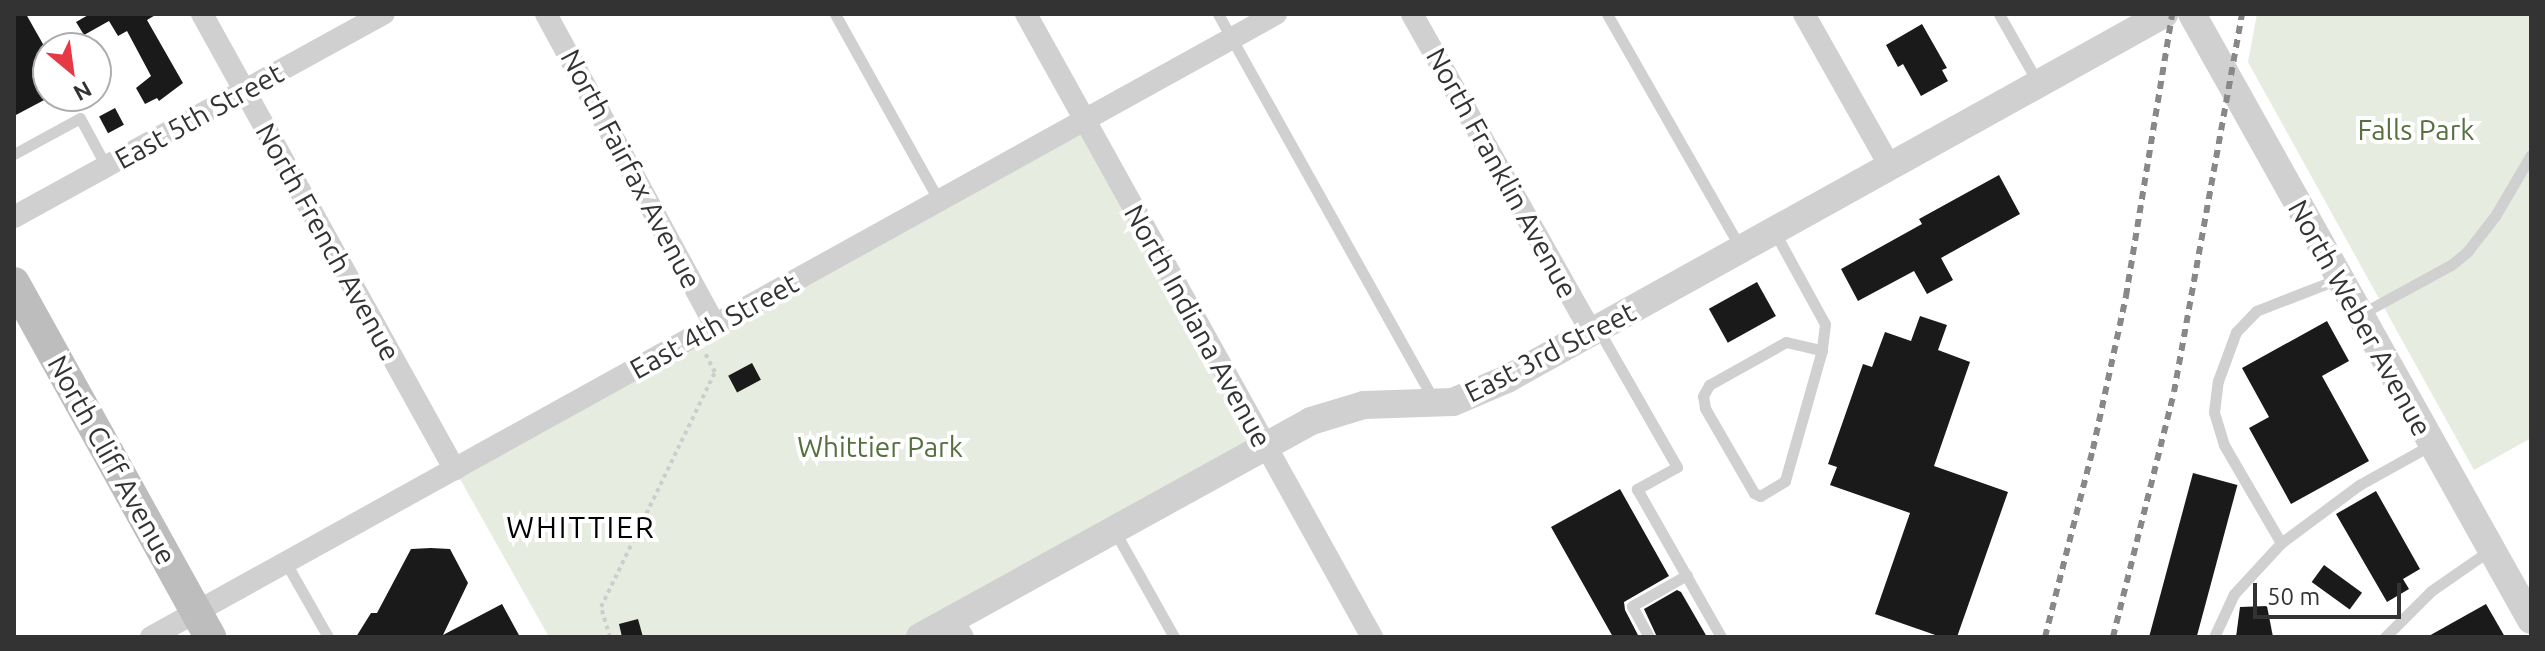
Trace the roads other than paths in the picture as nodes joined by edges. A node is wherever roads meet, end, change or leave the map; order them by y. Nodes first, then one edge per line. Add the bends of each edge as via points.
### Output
1 (202, 14) edge
2 (384, 14) edge
3 (546, 14) edge
4 (835, 14) edge
5 (1026, 14) edge
6 (1218, 14) edge
7 (1276, 14) edge
8 (1412, 14) edge
9 (1607, 14) edge
10 (1804, 14) edge
11 (1999, 14) edge
12 (2164, 14) edge
13 (2192, 14) edge
14 (1231, 39) junction
15 (2038, 83) junction
16 (244, 91) junction
17 (1085, 120) junction
18 (14, 154) edge
19 (2531, 155) edge
20 (1889, 165) junction
21 (106, 166) junction
22 (939, 201) junction
23 (14, 217) edge
24 (1774, 230) junction
25 (1741, 249) junction
26 (2338, 279) junction
27 (14, 283) edge
28 (2358, 316) junction
29 (706, 330) junction
30 (1594, 330) junction
31 (1822, 350) junction
32 (1436, 404) junction
33 (2431, 445) junction
34 (1265, 446) junction
35 (455, 470) junction
36 (1114, 529) junction
37 (2281, 543) junction
38 (2491, 550) junction
39 (286, 563) junction
40 (1687, 575) junction
41 (2531, 620) edge
42 (204, 625) edge
43 (958, 628) edge
44 (151, 637) edge
45 (328, 637) edge
46 (920, 637) edge
47 (1174, 637) edge
48 (1372, 637) edge
49 (1649, 637) edge
50 (1721, 637) edge
51 (2214, 637) edge
52 (2385, 637) edge

1 - 16 street, North French Avenue
2 - 16 street, East 5th Street
3 - 29 street, North Fairfax Avenue
4 - 22 lane
5 - 17 street, North Indiana Avenue
6 - 14 lane
7 - 14 street, East 4th Street
8 - 30 street, North Franklin Avenue
9 - 25 lane
10 - 20 street
11 - 15 lane
12 - 15 street, East 3rd Street
13 - 26 street, North Weber Avenue
14 - 17 street, East 4th Street
14 - 32 lane
15 - 20 street, East 3rd Street
16 - 21 street, East 5th Street
16 - 35 street, North French Avenue
17 - 22 street, East 4th Street
17 - 34 street, North Indiana Avenue
18 - 21 lane via 80,118
19 - 28 lane via 2467,252
20 - 24 street, East 3rd Street
21 - 23 street, East 5th Street
22 - 29 street, East 4th Street
24 - 25 street, East 3rd Street
24 - 31 lane via 1825,324
25 - 30 street, East 3rd Street
26 - 28 street, North Weber Avenue
26 - 37 lane via 2256,311 2236,332 2218,381 2214,412 2224,445
27 - 42 main road, North Cliff Avenue
28 - 33 street, North Weber Avenue
29 - 35 street, East 4th Street
30 - 32 street, East 3rd Street via 1471,396
30 - 40 lane via 1677,467 1637,489
31 - 31 lane via 1785,481 1760,496 1705,408 1703,396 1709,385 1786,342
32 - 34 street, East 3rd Street via 1349,408
33 - 37 lane via 2359,485
33 - 38 street, North Weber Avenue
34 - 36 street, East 3rd Street
34 - 48 street, North Indiana Avenue
35 - 39 street, East 4th Street
36 - 43 street, East 3rd Street
36 - 47 lane
37 - 51 lane via 2234,594
38 - 41 street, North Weber Avenue
38 - 52 lane via 2431,591
39 - 42 street, East 4th Street
39 - 45 lane
40 - 49 lane via 1632,606
40 - 50 lane
42 - 44 street, East 4th Street
43 - 46 street, East 3rd Street

